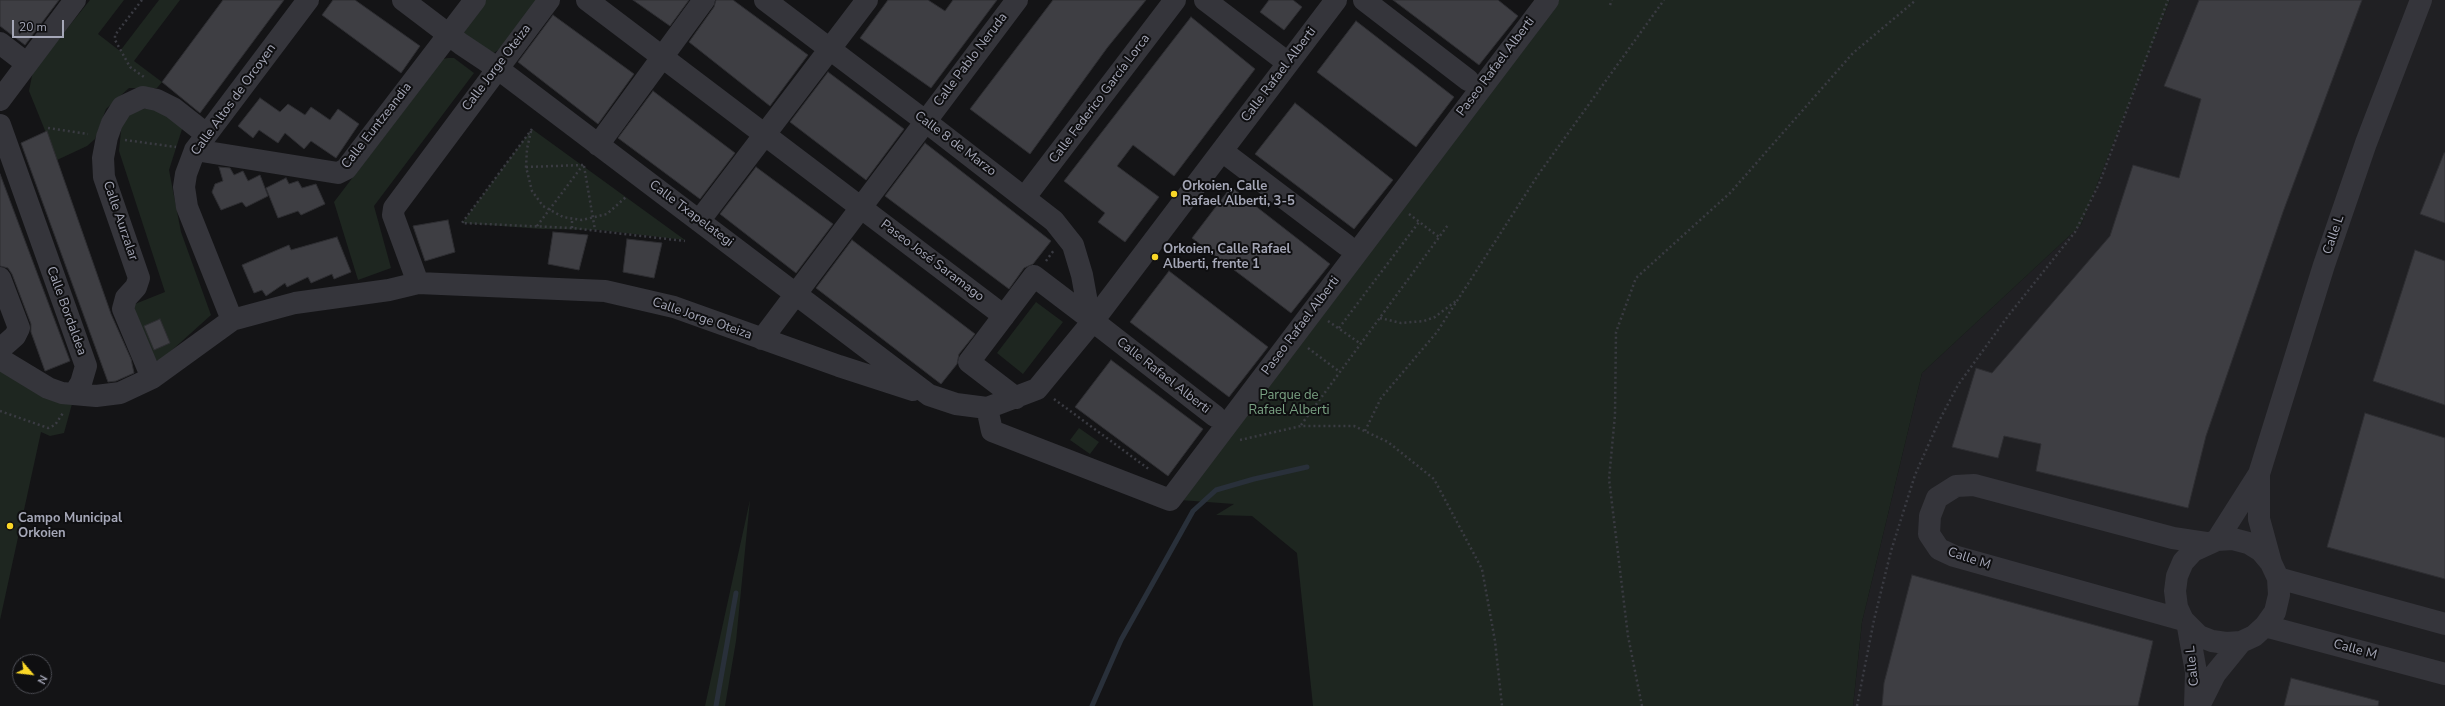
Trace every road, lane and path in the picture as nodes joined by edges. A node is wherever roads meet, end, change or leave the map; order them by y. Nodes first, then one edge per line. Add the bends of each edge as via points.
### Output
1 (75, 0) edge
2 (142, 0) edge
3 (308, 0) edge
4 (403, 0) edge
5 (474, 0) edge
6 (548, 0) edge
7 (587, 0) edge
8 (704, 0) edge
9 (765, 0) edge
10 (867, 0) edge
11 (1017, 0) edge
12 (1175, 0) edge
13 (1205, 0) edge
14 (1336, 0) edge
15 (1364, 0) edge
16 (1612, 0) edge
17 (1664, 0) edge
18 (1916, 0) edge
19 (2168, 0) edge
20 (2421, 0) edge
21 (1542, 2) edge
22 (1610, 5) dead end
23 (447, 34) junction
24 (0, 43) edge
25 (830, 50) junction
26 (663, 57) junction
27 (26, 63) junction
28 (1288, 63) junction
29 (497, 68) junction
30 (1468, 80) dead end
31 (148, 81) dead end
32 (0, 98) edge
33 (925, 121) junction
34 (0, 125) edge
35 (48, 128) dead end
36 (89, 134) dead end
37 (766, 135) junction
38 (117, 139) dead end
39 (194, 144) junction
40 (598, 145) junction
41 (1222, 151) junction
42 (584, 165) junction
43 (526, 167) junction
44 (626, 197) dead end
45 (1026, 197) junction
46 (1394, 202) junction
47 (860, 207) junction
48 (550, 210) junction
49 (592, 218) junction
50 (572, 219) junction
51 (699, 221) junction
52 (1419, 222) junction
53 (1448, 225) dead end
54 (537, 226) junction
55 (572, 228) junction
56 (595, 230) junction
57 (1439, 237) junction
58 (684, 241) dead end
59 (1346, 245) dead end
60 (0, 278) edge
61 (418, 283) junction
62 (795, 293) junction
63 (1458, 300) junction
64 (1313, 310) junction
65 (1004, 316) junction
66 (1088, 318) junction
67 (1380, 318) junction
68 (232, 320) junction
69 (1339, 328) junction
70 (1293, 337) junction
71 (762, 339) junction
72 (1360, 344) junction
73 (0, 346) edge
74 (0, 359) edge
75 (1340, 372) junction
76 (152, 378) junction
77 (929, 395) junction
78 (1052, 397) dead end
79 (1016, 398) junction
80 (69, 400) junction
81 (988, 408) junction
82 (0, 411) edge
83 (1215, 416) dead end
84 (1301, 426) junction
85 (1365, 431) junction
86 (1217, 438) junction
87 (1152, 472) dead end
88 (2259, 474) junction
89 (2212, 541) junction
90 (2274, 570) junction
91 (2186, 624) junction
92 (2445, 624) edge
93 (2265, 626) junction
94 (2240, 642) junction
95 (2445, 674) edge
96 (1502, 706) edge
97 (1642, 706) edge
98 (1857, 706) edge
99 (2195, 706) edge
100 (2199, 706) edge

1 - 27 street
2 - 31 path via 115,35 115,40 130,66
3 - 39 street, Calle Altos de Orcoyen
4 - 23 street, Calle Txapelategi
5 - 23 street, Calle Euntzeandia
6 - 29 street, Calle Jorge Oteiza
7 - 26 street, Paseo José Saramago
8 - 26 street
9 - 25 street, Calle 8 de Marzo
10 - 25 street
11 - 33 street, Calle Pablo Neruda
12 - 45 street, Calle Federico García Lorca
13 - 28 street
14 - 28 street, Calle Rafael Alberti
15 - 30 street
16 - 22 path
17 - 63 path via 1538,176
18 - 97 path via 1853,53 1730,193 1636,278 1616,332 1615,415 1609,479 1628,636
19 - 98 path via 2099,184 2075,232 2008,316 1958,385 1915,475 1891,551
20 - 88 street, Calle L via 2366,143 2324,265
21 - 46 street, Paseo Rafael Alberti
23 - 29 street, Calle Txapelategi
23 - 39 street, Calle Euntzeandia via 346,168 338,173
24 - 27 street
25 - 33 street, Calle 8 de Marzo
25 - 37 street
26 - 37 street, Paseo José Saramago
26 - 40 street
27 - 32 street
28 - 41 street, Calle Rafael Alberti
29 - 40 street, Calle Txapelategi
29 - 61 street, Calle Jorge Oteiza via 394,208 393,216
33 - 45 street, Calle 8 de Marzo
33 - 47 street
34 - 80 street, Calle Bordaldea via 86,366 82,383
35 - 36 path
37 - 47 street, Paseo José Saramago
37 - 51 street
38 - 39 path
39 - 68 street, Calle Altos de Orcoyen via 184,187 187,207
39 - 76 street, Calle Aurzalar via 173,108 144,97 122,107 112,123 103,158 104,177 139,278 136,287 126,298 123,309
40 - 51 street, Calle Txapelategi
41 - 59 street
41 - 66 street, Calle Rafael Alberti
42 - 43 path
42 - 48 path
42 - 49 path
43 - 48 path via 532,191
43 - 54 path via 532,129 462,222
44 - 49 path via 607,214
45 - 66 street, Calle 8 de Marzo via 1054,221 1073,245 1082,275
46 - 52 path
46 - 64 street, Paseo Rafael Alberti
47 - 62 street
47 - 65 street, Paseo José Saramago
48 - 50 path
48 - 54 path
49 - 50 path
49 - 56 path
50 - 55 path
51 - 62 street, Calle Txapelategi
52 - 57 path
52 - 69 path
53 - 57 path
54 - 55 path
55 - 56 path
56 - 58 path
57 - 67 path
60 - 73 street via 19,328 15,336
61 - 68 street, Calle Jorge Oteiza via 389,290 295,303
61 - 71 street, Calle Jorge Oteiza via 605,291 674,307
62 - 71 street
62 - 77 street, Calle Txapelategi
63 - 67 path via 1435,317 1424,321 1400,322
63 - 85 path via 1436,332 1381,398
64 - 69 path
64 - 70 street, Paseo Rafael Alberti
65 - 66 street via 1034,276
65 - 79 street via 969,362
66 - 79 street, Calle Rafael Alberti via 1037,389
66 - 83 street, Calle Rafael Alberti
67 - 72 path
68 - 76 street
69 - 72 path
70 - 75 path
70 - 86 street, Paseo Rafael Alberti
71 - 77 street, Calle Jorge Oteiza
72 - 75 path
74 - 80 street via 48,388 62,393
75 - 84 path
76 - 80 street via 120,393
77 - 81 street, Calle Txapelategi via 956,404
78 - 87 path
79 - 81 street, Calle Rafael Alberti
80 - 82 path via 55,426 48,428
81 - 86 street, Paseo Rafael Alberti via 992,431 1170,500
84 - 85 path via 1354,426
84 - 86 path via 1244,441
85 - 96 path via 1388,442 1434,479 1482,569 1495,641
88 - 89 street, Calle L
88 - 90 street, Calle L via 2259,519
89 - 90 street via 2233,539 2248,543 2261,551
89 - 91 street via 2193,551 2183,562 2177,576 2177,607
89 - 91 street, Calle M via 2173,538 1974,485 1956,486 1937,498 1930,516 1929,534 1939,549 1954,556
90 - 92 street
90 - 93 street via 2278,601 2275,612
91 - 94 street via 2199,636 2212,641
91 - 99 street, Calle L via 2196,672
93 - 94 street via 2254,636
93 - 95 street, Calle M
94 - 100 street, Calle L via 2214,674

